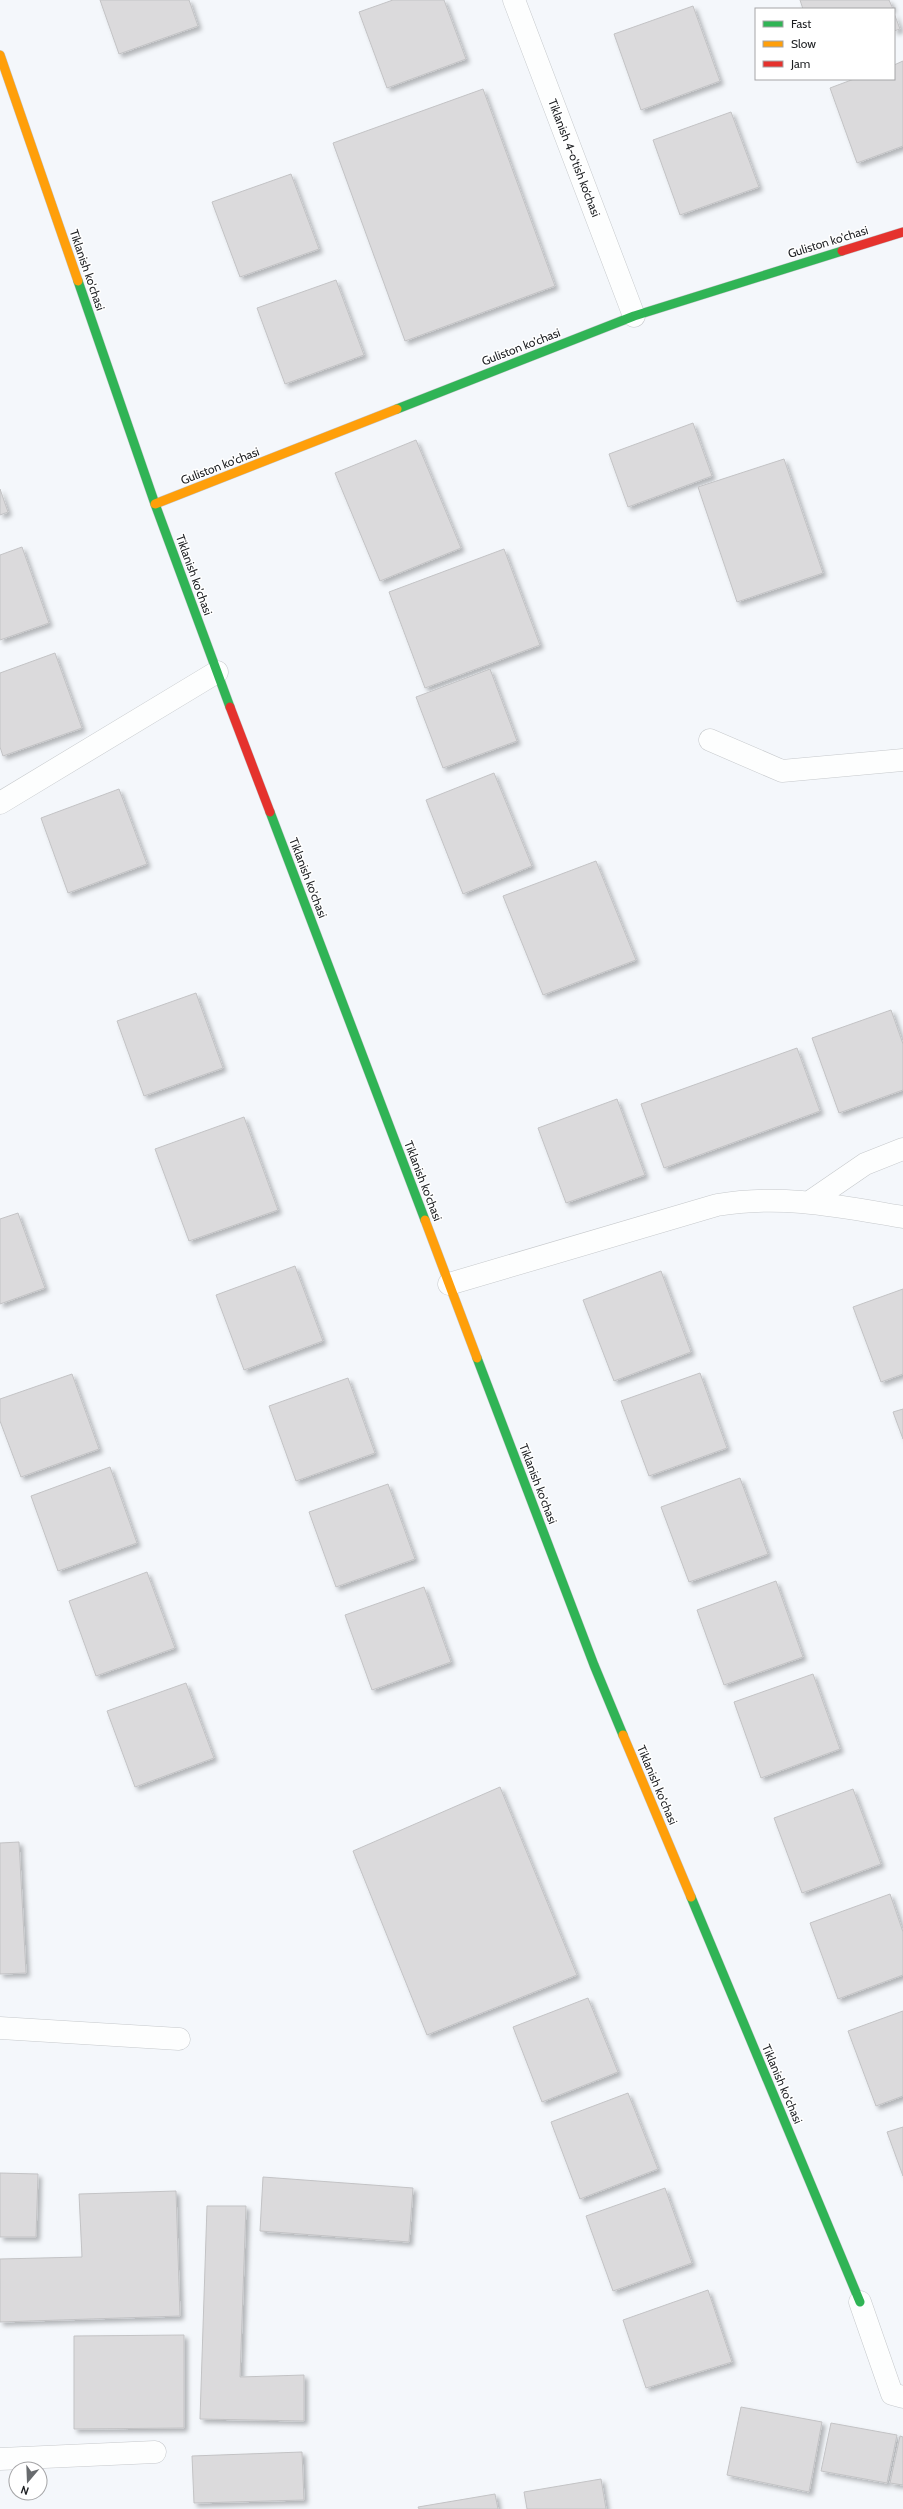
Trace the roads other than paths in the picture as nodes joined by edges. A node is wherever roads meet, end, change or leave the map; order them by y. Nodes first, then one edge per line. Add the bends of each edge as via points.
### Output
1 (514, 0) edge
2 (0, 55) edge
3 (903, 232) edge
4 (634, 316) junction
5 (154, 504) junction
6 (216, 672) junction
7 (710, 740) dead end
8 (903, 760) edge
9 (0, 803) edge
10 (903, 1148) edge
11 (812, 1201) junction
12 (903, 1217) edge
13 (449, 1284) junction
14 (0, 2028) edge
15 (179, 2039) dead end
16 (860, 2302) joint
17 (903, 2397) edge
18 (155, 2452) dead end
19 (0, 2459) edge

1 - 4 street, Tiklanish 4-o'tish ko‘chasi
2 - 5 street, Tiklanish ko'chasi
3 - 4 street, Guliston ko'chasi
4 - 5 street, Guliston ko'chasi
5 - 6 street, Tiklanish ko'chasi
6 - 9 street
6 - 13 street, Tiklanish ko'chasi
7 - 8 street via 782,771
10 - 11 street via 865,1164
11 - 12 street
11 - 13 street via 748,1200 716,1205
13 - 16 street, Tiklanish ko'chasi via 594,1665
14 - 15 street
16 - 17 street via 892,2394
18 - 19 street

